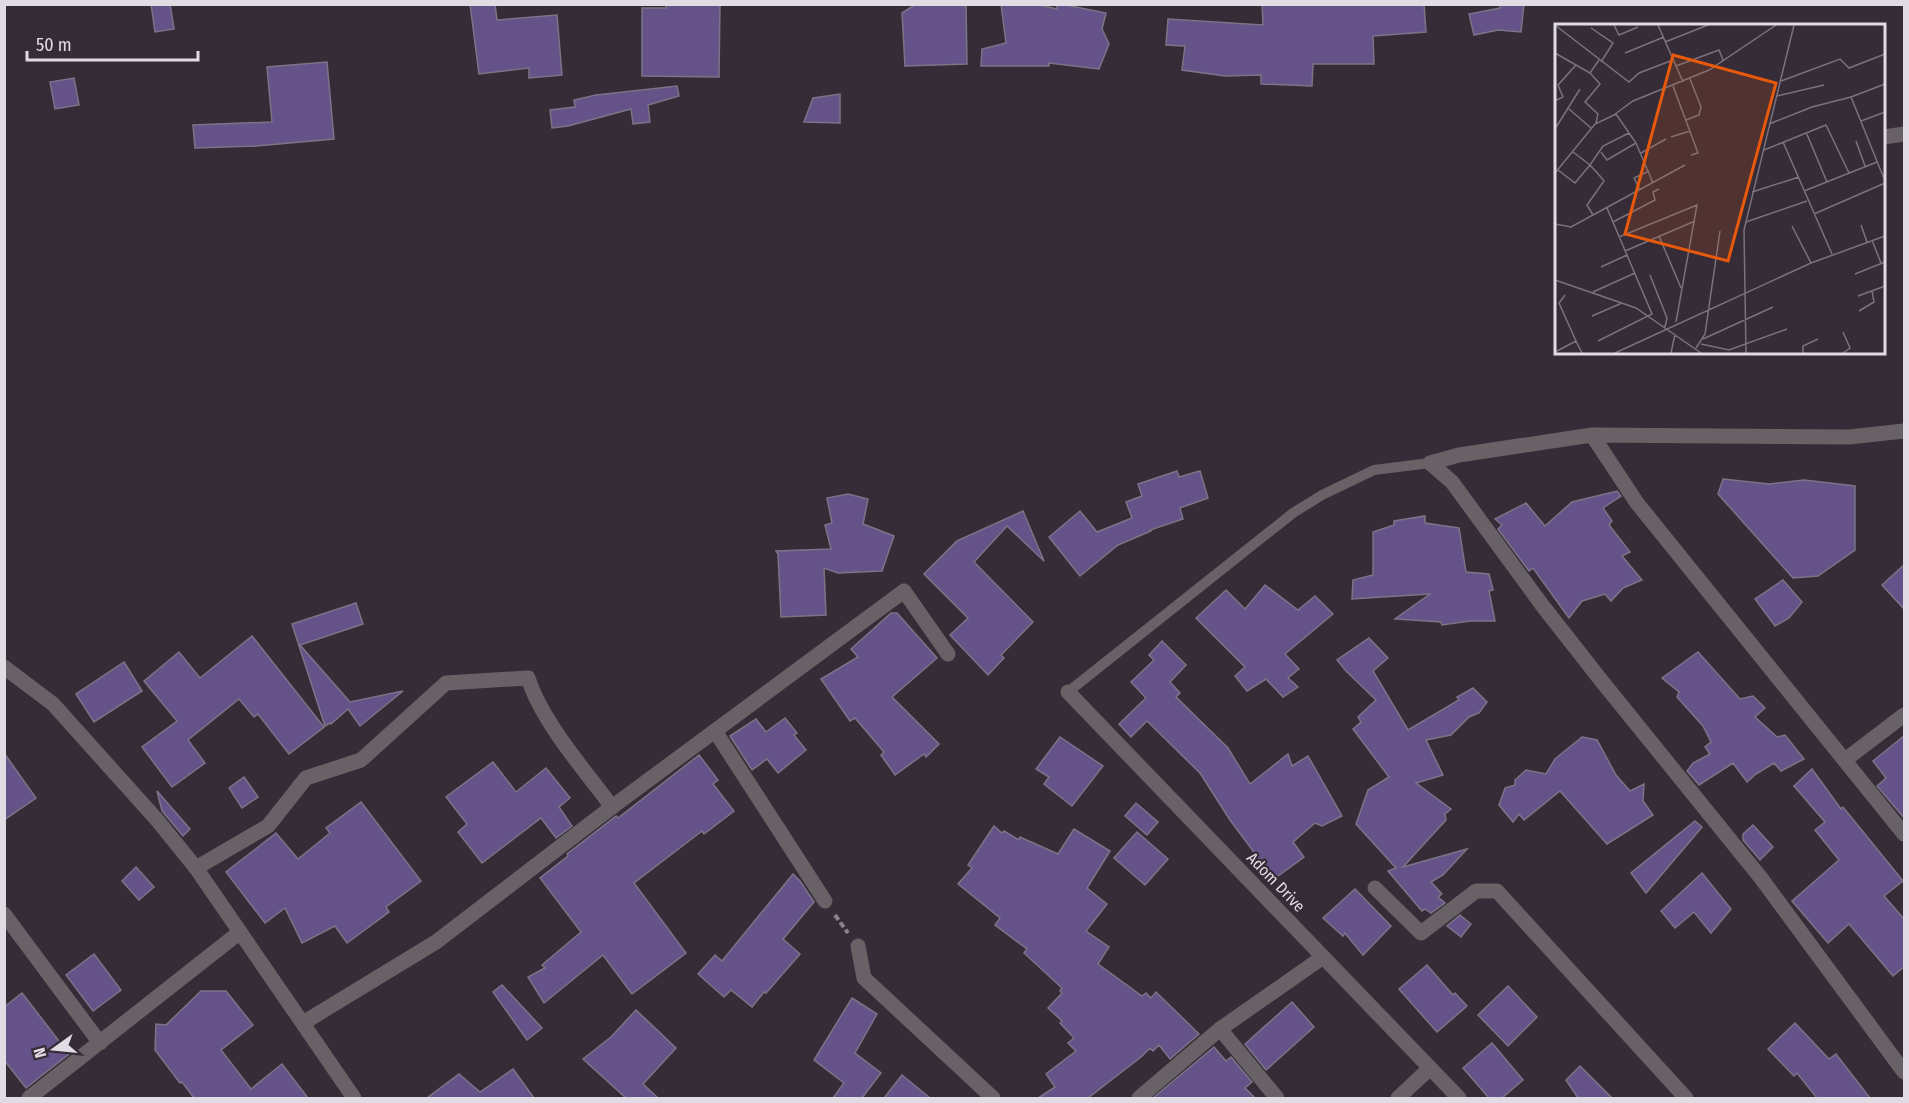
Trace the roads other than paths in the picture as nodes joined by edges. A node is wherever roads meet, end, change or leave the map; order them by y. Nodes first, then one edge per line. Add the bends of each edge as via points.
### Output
1 (1905, 134) edge
2 (1885, 137) edge
3 (1905, 431) edge
4 (1592, 435) junction
5 (1430, 463) junction
6 (948, 654) dead end
7 (4, 668) edge
8 (1068, 692) joint
9 (1905, 715) edge
10 (716, 731) junction
11 (1845, 760) junction
12 (612, 807) junction
13 (1905, 834) edge
14 (196, 868) junction
15 (1375, 888) dead end
16 (825, 901) road end
17 (4, 914) edge
18 (240, 932) junction
19 (858, 946) road end
20 (1323, 957) junction
21 (303, 1023) junction
22 (1220, 1029) junction
23 (100, 1043) junction
24 (1430, 1068) junction
25 (1905, 1072) edge
26 (47, 1093) edge
27 (29, 1098) edge
28 (354, 1098) edge
29 (993, 1098) edge
30 (1139, 1098) edge
31 (1277, 1098) edge
32 (1398, 1098) edge
33 (1459, 1098) edge
34 (1686, 1098) edge

1 - 2 street
3 - 4 street via 1849,437
4 - 5 street
4 - 11 street via 1637,503
5 - 8 lane via 1374,470 1293,513
5 - 25 street via 1452,482 1599,680 1761,878
6 - 10 street via 904,591
7 - 14 street via 53,704
8 - 20 street, Adom Drive
9 - 11 street
10 - 12 street
10 - 16 street
11 - 13 street
12 - 14 street via 539,705 528,678 446,683 361,760 306,778 268,826
12 - 21 street via 436,942
14 - 18 street
15 - 34 street via 1420,933 1476,891 1497,891
17 - 23 street
18 - 21 street
18 - 23 street
19 - 29 street via 864,978
20 - 22 street
20 - 24 street, Adom Drive
21 - 28 street
22 - 30 street
22 - 31 street
23 - 26 street
24 - 32 street
24 - 33 street, Adom Drive
26 - 27 street

